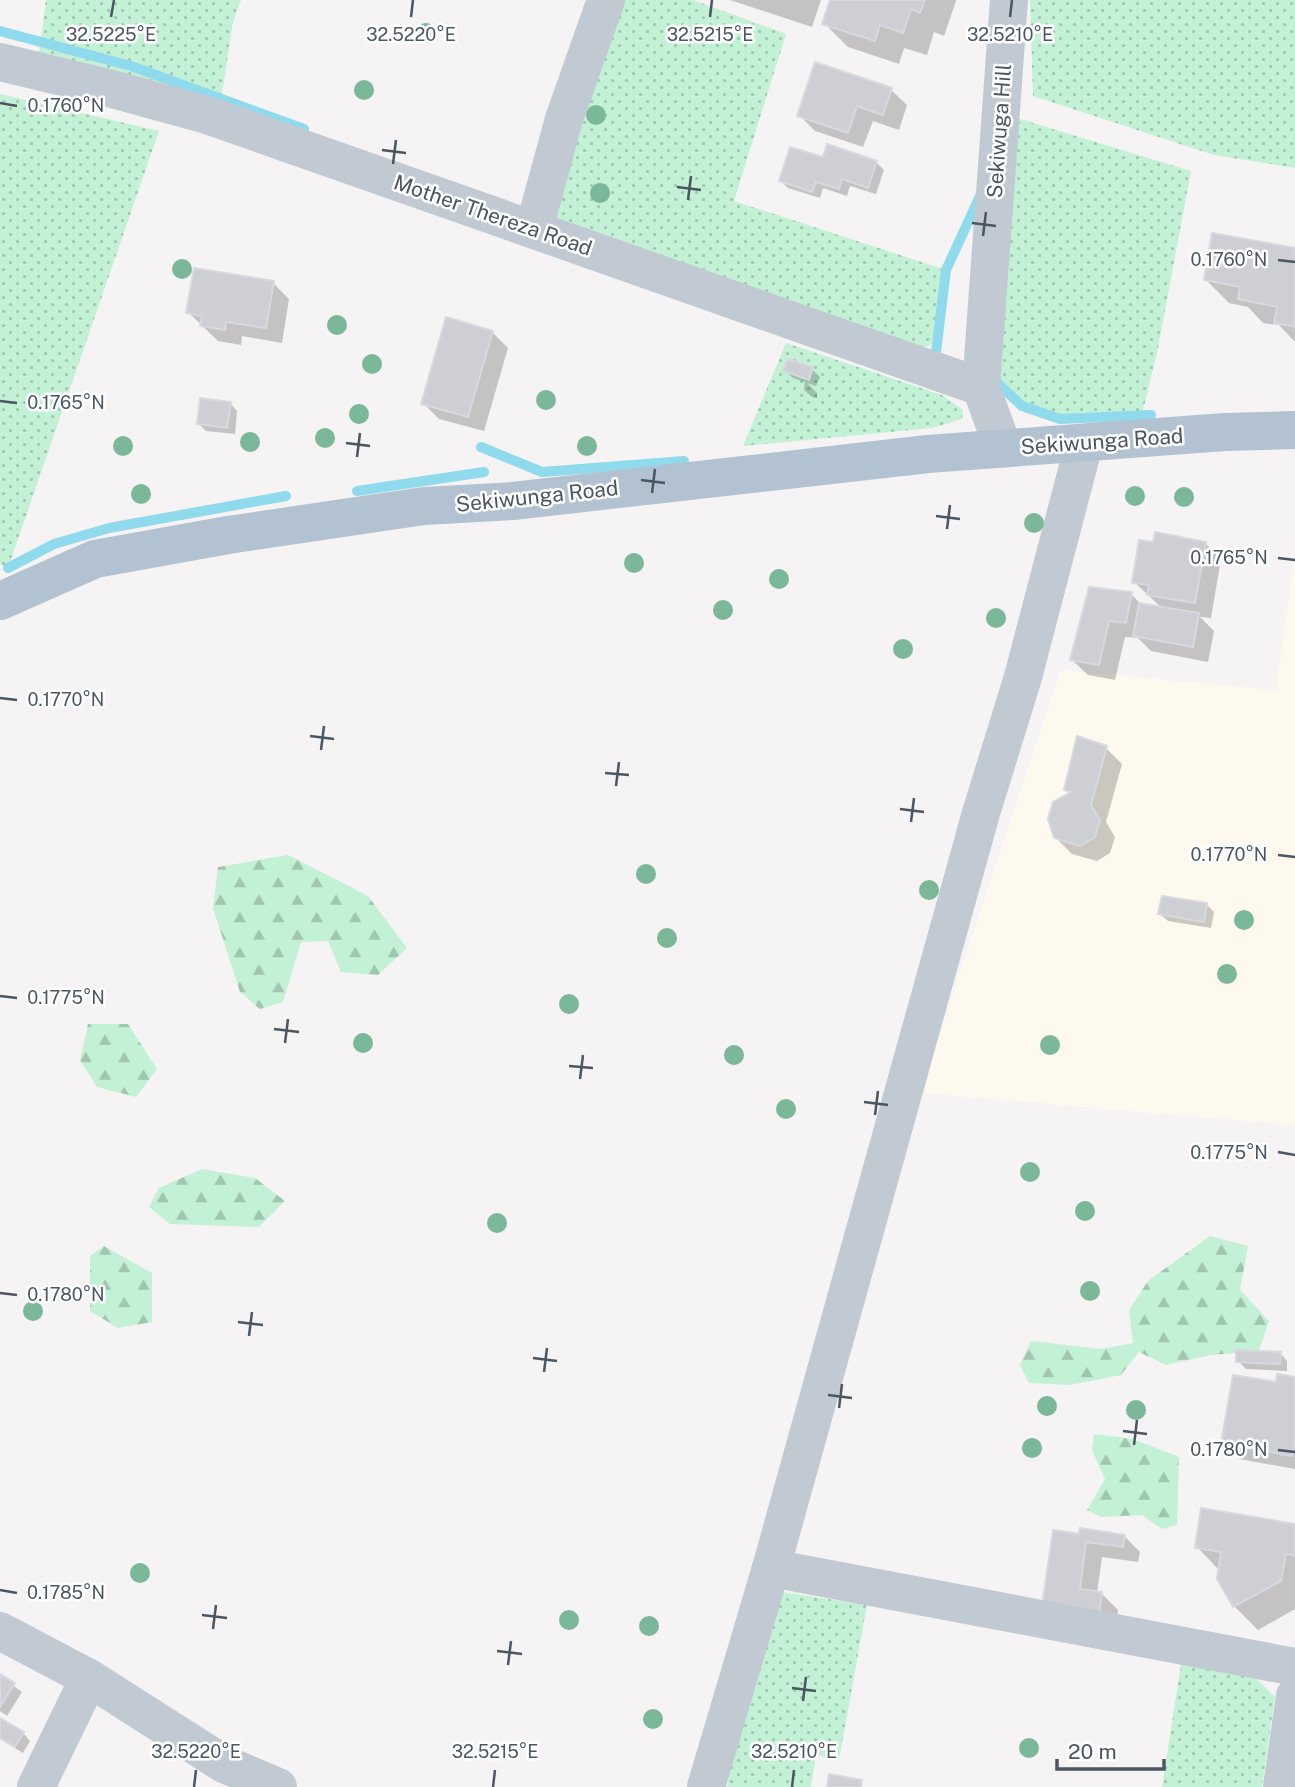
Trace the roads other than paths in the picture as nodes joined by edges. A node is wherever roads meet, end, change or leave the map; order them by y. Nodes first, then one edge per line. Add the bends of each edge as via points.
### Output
1 (606, 0) edge
2 (1009, 0) edge
3 (0, 62) edge
4 (534, 229) junction
5 (981, 387) junction
6 (1295, 430) edge
7 (1084, 443) junction
8 (1003, 448) junction
9 (3, 594) edge
10 (771, 1568) junction
11 (0, 1631) edge
12 (1295, 1667) edge
13 (89, 1678) junction
14 (1295, 1696) edge
15 (36, 1787) edge
16 (278, 1787) edge
17 (706, 1787) edge
18 (1282, 1787) edge

1 - 4 street via 564,119
2 - 5 street, Sekiwuga Hill
3 - 4 street, Mother Thereza Road via 207,115
4 - 5 street, Mother Thereza Road
5 - 8 street
6 - 7 main road, Sekiwunga Road
7 - 8 main road, Sekiwunga Road
7 - 10 street via 1023,677
8 - 9 main road, Sekiwunga Road via 513,501 424,506 94,559
10 - 12 street
10 - 17 street
11 - 13 street
13 - 15 street
13 - 16 street via 224,1764
14 - 18 street

